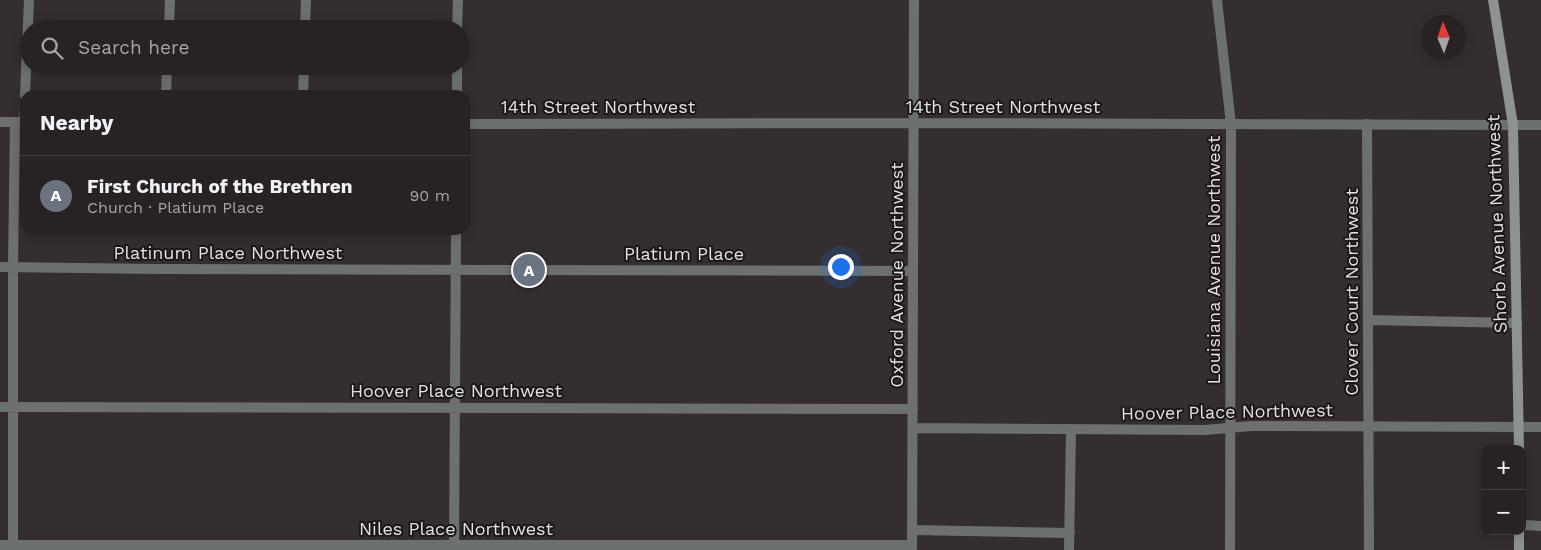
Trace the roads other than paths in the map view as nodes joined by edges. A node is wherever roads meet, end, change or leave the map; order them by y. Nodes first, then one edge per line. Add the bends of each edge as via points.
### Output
1 (29, 0) edge
2 (170, 0) edge
3 (306, 0) edge
4 (458, 0) edge
5 (914, 0) edge
6 (1217, 0) edge
7 (1493, 0) edge
8 (28, 20) edge
9 (169, 20) edge
10 (305, 20) edge
11 (457, 20) edge
12 (26, 75) edge
13 (167, 75) edge
14 (304, 75) edge
15 (457, 75) edge
16 (25, 90) edge
17 (166, 90) edge
18 (303, 90) edge
19 (456, 90) edge
20 (0, 122) edge
21 (20, 122) edge
22 (913, 122) junction
23 (470, 124) edge
24 (1231, 124) junction
25 (1367, 124) junction
26 (1513, 125) junction
27 (1541, 125) edge
28 (20, 140) edge
29 (456, 235) edge
30 (0, 267) edge
31 (13, 267) junction
32 (455, 270) junction
33 (912, 271) junction
34 (1368, 320) junction
35 (1517, 323) junction
36 (0, 407) edge
37 (13, 407) junction
38 (454, 407) junction
39 (913, 409) junction
40 (1369, 426) junction
41 (1519, 427) junction
42 (1541, 427) edge
43 (913, 428) junction
44 (1230, 428) junction
45 (1071, 430) junction
46 (1519, 445) edge
47 (1526, 526) edge
48 (1541, 526) edge
49 (913, 530) junction
50 (1070, 533) junction
51 (1519, 535) edge
52 (0, 544) edge
53 (13, 547) edge
54 (454, 548) edge
55 (912, 548) edge
56 (1069, 550) edge
57 (1230, 550) edge
58 (1369, 550) edge
59 (1519, 550) edge

1 - 8 street
2 - 9 street
3 - 10 street
4 - 11 street
5 - 22 street, Oxford Avenue Northwest
6 - 24 street, Louisiana Avenue Northwest
7 - 26 street, Shorb Avenue Northwest
12 - 16 street
13 - 17 street
14 - 18 street
15 - 19 street
20 - 21 street
22 - 23 street, 14th Street Northwest
22 - 24 street, 14th Street Northwest
22 - 33 street, Oxford Avenue Northwest
24 - 25 street, 14th Street Northwest
24 - 44 street, Louisiana Avenue Northwest
25 - 26 street, 14th Street Northwest
25 - 34 street, Clover Court Northwest
26 - 27 street, 14th Street Northwest
26 - 35 street, Shorb Avenue Northwest
28 - 31 street
29 - 32 street
30 - 31 street, Platinum Place Northwest
31 - 32 street, Platinum Place Northwest
31 - 37 street
32 - 33 street, Platium Place
32 - 38 street
33 - 39 street, Oxford Avenue Northwest
34 - 35 street
34 - 40 street, Clover Court Northwest
35 - 41 street, Shorb Avenue Northwest
36 - 37 street, Hoover Place Northwest
37 - 38 street, Hoover Place Northwest
37 - 53 street
38 - 39 street, Hoover Place Northwest
38 - 54 street
39 - 43 street, Oxford Avenue Northwest
40 - 41 street, Hoover Place Northwest
40 - 44 street, Hoover Place Northwest
40 - 58 street, Clover Court Northwest
41 - 42 street, Hoover Place Northwest
41 - 46 street, Shorb Avenue Northwest
43 - 45 street, Hoover Place Northwest
43 - 49 street, Oxford Avenue Northwest
44 - 45 street, Hoover Place Northwest
44 - 57 street, Louisiana Avenue Northwest
45 - 50 street
47 - 48 street
49 - 50 street
49 - 55 street, Oxford Avenue Northwest
50 - 56 street
51 - 59 street
52 - 53 street, Niles Place Northwest
53 - 54 street, Niles Place Northwest
54 - 55 street, Niles Place Northwest via 764,544

